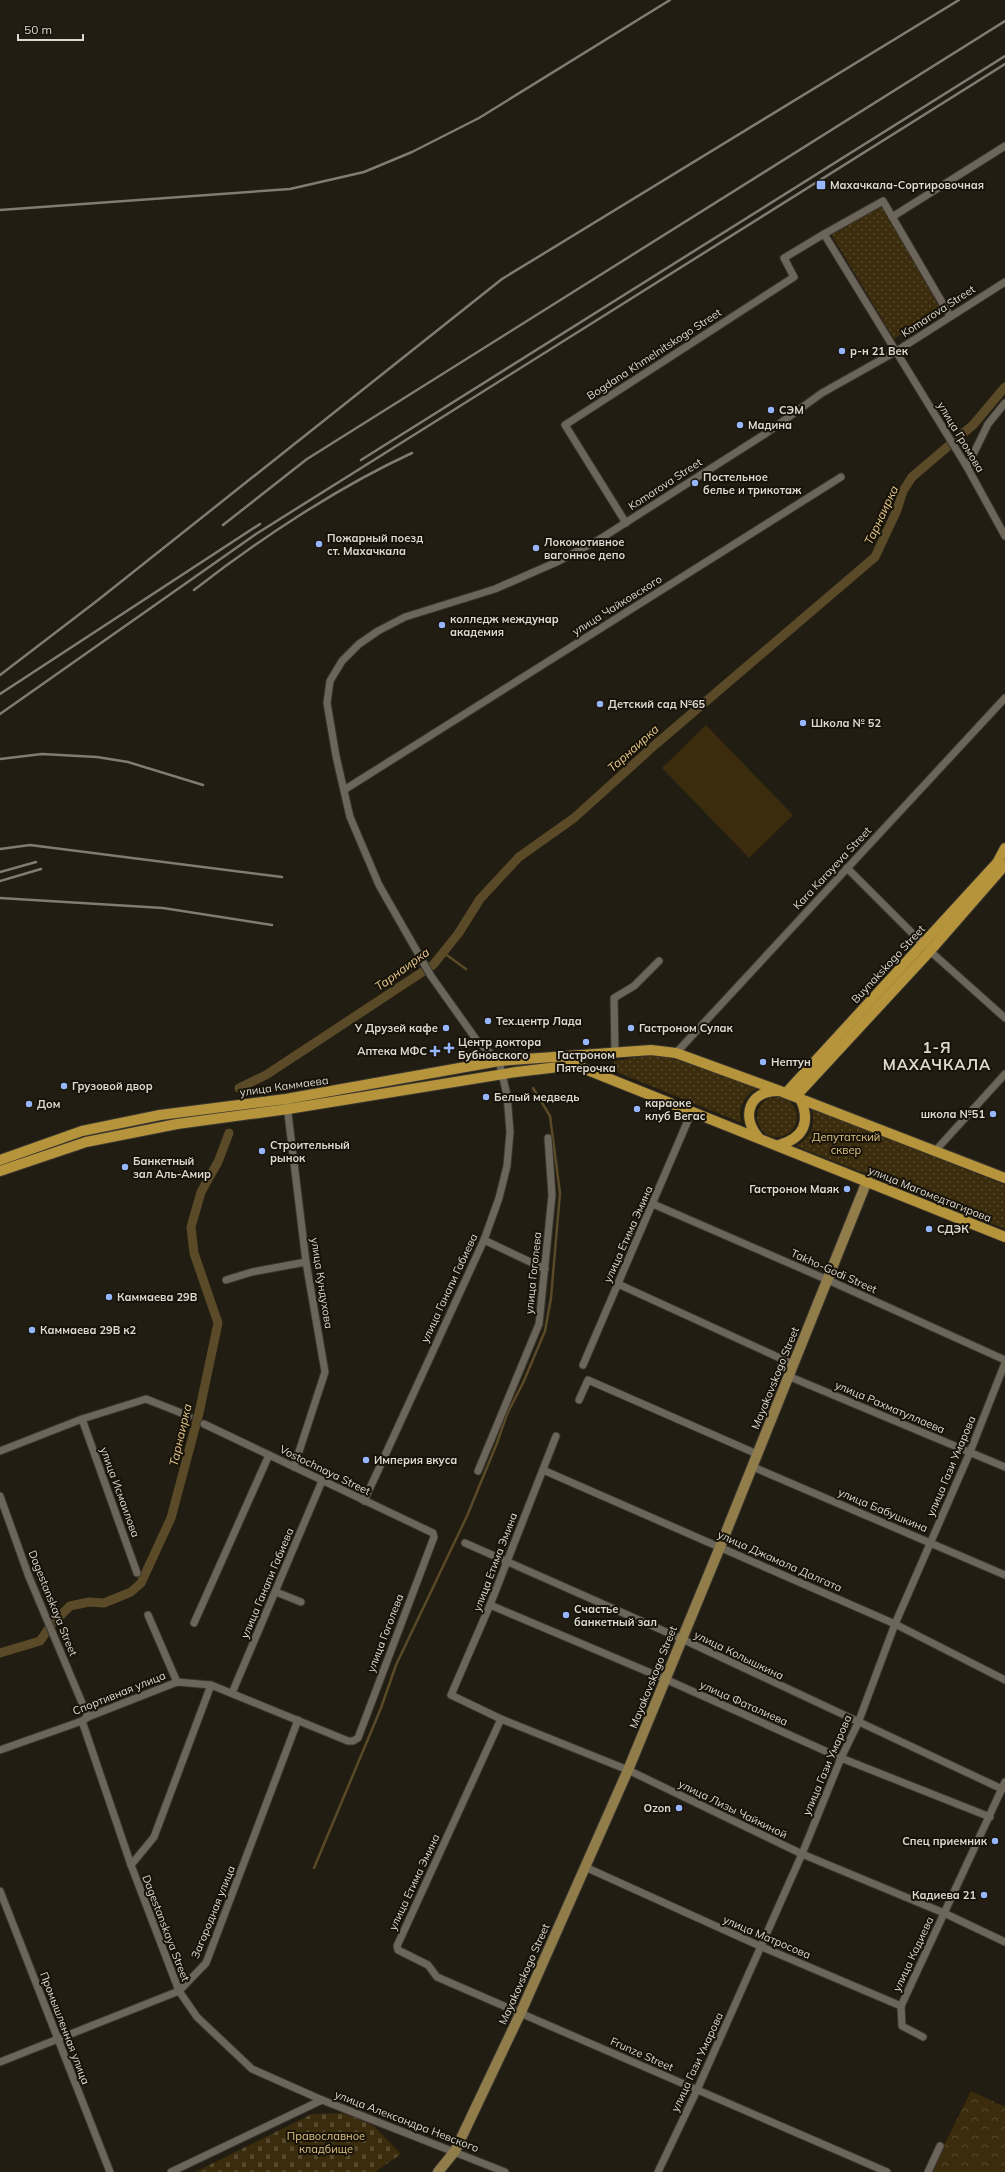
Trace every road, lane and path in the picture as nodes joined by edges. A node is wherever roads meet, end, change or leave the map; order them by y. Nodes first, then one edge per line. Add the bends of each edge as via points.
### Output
1 (1005, 146) edge
2 (892, 217) junction
3 (824, 234) junction
4 (1005, 282) edge
5 (950, 316) junction
6 (895, 352) junction
7 (1005, 403) edge
8 (967, 467) junction
9 (841, 477) dead end
10 (626, 523) junction
11 (1005, 536) edge
12 (1005, 698) edge
13 (344, 790) junction
14 (1005, 848) edge
15 (1005, 865) edge
16 (847, 868) junction
17 (926, 948) junction
18 (659, 961) dead end
19 (1005, 1018) edge
20 (616, 1052) junction
21 (676, 1053) junction
22 (499, 1061) junction
23 (575, 1061) junction
24 (501, 1074) junction
25 (1005, 1074) edge
26 (783, 1092) junction
27 (798, 1097) junction
28 (286, 1099) junction
29 (288, 1110) junction
30 (692, 1111) junction
31 (758, 1137) junction
32 (548, 1138) dead end
33 (779, 1145) junction
34 (936, 1150) junction
35 (0, 1160) edge
36 (0, 1171) edge
37 (1005, 1178) edge
38 (867, 1181) junction
39 (653, 1204) junction
40 (1005, 1237) edge
41 (484, 1240) junction
42 (306, 1262) junction
43 (545, 1268) junction
44 (226, 1280) dead end
45 (828, 1280) junction
46 (618, 1284) junction
47 (1005, 1362) edge
48 (794, 1364) junction
49 (583, 1366) dead end
50 (788, 1376) junction
51 (579, 1400) dead end
52 (189, 1416) dead end
53 (82, 1419) junction
54 (204, 1424) dead end
55 (556, 1436) dead end
56 (0, 1451) edge
57 (970, 1452) junction
58 (757, 1454) junction
59 (269, 1455) junction
60 (294, 1467) junction
61 (752, 1467) junction
62 (1005, 1468) edge
63 (543, 1470) junction
64 (478, 1471) dead end
65 (322, 1481) junction
66 (0, 1496) edge
67 (364, 1501) junction
68 (434, 1537) joint
69 (931, 1542) junction
70 (465, 1543) dead end
71 (720, 1547) junction
72 (507, 1562) junction
73 (137, 1573) dead end
74 (1005, 1575) edge
75 (276, 1592) junction
76 (301, 1602) dead end
77 (490, 1605) junction
78 (148, 1614) dead end
79 (194, 1623) dead end
80 (895, 1624) junction
81 (682, 1639) junction
82 (665, 1679) junction
83 (1005, 1680) edge
84 (177, 1682) junction
85 (211, 1685) junction
86 (232, 1693) junction
87 (451, 1695) joint
88 (501, 1718) junction
89 (85, 1719) junction
90 (298, 1720) junction
91 (858, 1723) junction
92 (358, 1738) joint
93 (0, 1750) edge
94 (841, 1758) junction
95 (628, 1770) junction
96 (1005, 1782) edge
97 (1002, 1790) junction
98 (990, 1817) junction
99 (802, 1854) junction
100 (131, 1865) junction
101 (585, 1868) junction
102 (0, 1891) edge
103 (944, 1913) junction
104 (1005, 1942) edge
105 (397, 1946) joint
106 (762, 1947) junction
107 (179, 1991) junction
108 (901, 2006) junction
109 (521, 2012) junction
110 (923, 2037) dead end
111 (58, 2039) junction
112 (0, 2062) edge
113 (697, 2090) junction
114 (322, 2100) junction
115 (940, 2146) dead end
116 (455, 2151) junction
117 (110, 2172) edge
118 (171, 2172) edge
119 (438, 2172) edge
120 (505, 2172) edge
121 (658, 2172) edge
122 (886, 2172) edge
123 (928, 2172) edge

1 - 2 street
2 - 3 street via 882,201
2 - 5 street
3 - 6 street, улица Громова
3 - 10 street, Bogdana Khmelnitskogo Street via 784,258 794,277 565,425
4 - 5 street, Komarova Street
5 - 6 street, Komarova Street
6 - 8 street, улица Громова
6 - 10 street, Komarova Street via 822,393 765,434
7 - 8 street via 988,424
8 - 11 street, улица Громова
9 - 13 street, улица Чайковского
10 - 13 street, Komarova Street via 559,561 502,586 405,617 378,630 342,661 330,681 327,703
12 - 16 street, Kara Karayeva Street
13 - 22 street via 350,816 379,886 420,960 478,1042
14 - 17 main road, Buynakskogo Street via 996,863
15 - 17 main road, Buynakskogo Street
16 - 17 street
16 - 21 street, Kara Karayeva Street
17 - 19 street
17 - 26 main road, Buynakskogo Street
17 - 27 main road, Buynakskogo Street
18 - 20 street via 634,986 614,998
20 - 21 main road via 651,1050
20 - 23 main road
21 - 26 main road
22 - 23 main road, улица Каммаева
22 - 24 street
22 - 28 main road, улица Каммаева
23 - 24 main road, улица Каммаева
23 - 30 main road
24 - 29 main road, улица Каммаева
24 - 41 street, улица Ганапи Габиева via 507,1095 510,1132 507,1166
25 - 34 street
26 - 27 main road
26 - 31 main road via 768,1091 758,1096 751,1105 748,1117 750,1128
27 - 33 main road via 805,1109 806,1122 800,1134 791,1142
27 - 34 main road
28 - 29 street, улица Кундухова
28 - 35 main road, улица Каммаева via 167,1114 90,1130
29 - 36 main road, улица Каммаева via 177,1124 86,1142
29 - 42 street, улица Кундухова
30 - 31 main road
30 - 39 street, улица Етима Эмина
31 - 33 main road
32 - 43 street, улица Гоголева via 552,1195
33 - 38 main road, улица Магомедтагирова
34 - 37 main road
38 - 40 main road, улица Магомедтагирова
38 - 45 street, Mayakovskogo Street
39 - 45 street, Takho-Godi Street
39 - 46 street, улица Етима Эмина
41 - 43 street
41 - 67 street, улица Ганапи Габиева
42 - 44 street via 252,1272
42 - 60 street, улица Кундухова via 324,1372
43 - 64 street, улица Гоголева via 539,1324
45 - 47 street, Takho-Godi Street
45 - 48 street, Mayakovskogo Street
46 - 48 street
46 - 49 street, улица Етима Эмина
47 - 57 street, улица Гази Умарова
48 - 50 street, Mayakovskogo Street
50 - 57 street, улица Рахматуллаева
50 - 58 street, Mayakovskogo Street
51 - 58 street via 588,1380
52 - 53 street via 146,1399
53 - 56 street
53 - 73 street, улица Исмаилова
54 - 59 street, Vostochnaya Street
55 - 63 street, улица Етима Эмина
57 - 62 street, улица Рахматуллаева
57 - 69 street, улица Гази Умарова
58 - 61 street, Mayakovskogo Street
59 - 60 street, Vostochnaya Street
59 - 79 street
60 - 65 street, Vostochnaya Street
61 - 69 street, улица Бабушкина
61 - 71 street, Mayakovskogo Street
63 - 71 street, улица Джамала Далгата
63 - 72 street, улица Етима Эмина
65 - 67 street, Vostochnaya Street
65 - 75 street, улица Ганапи Габиева
66 - 89 street, Dagestanskaya Street
67 - 68 street, Vostochnaya Street via 429,1530
68 - 92 street, улица Гоголева
69 - 74 street, улица Бабушкина
69 - 80 street, улица Гази Умарова
70 - 72 street, улица Колышкина
71 - 80 street, улица Джамала Далгата
71 - 81 street, Mayakovskogo Street
72 - 77 street, улица Етима Эмина
72 - 81 street, улица Колышкина
75 - 76 street
75 - 86 street, улица Ганапи Габиева
77 - 82 street, улица Фаталиева
77 - 87 street, улица Етима Эмина
78 - 84 street
80 - 83 street, улица Джамала Далгата
80 - 91 street, улица Гази Умарова
81 - 82 street, Mayakovskogo Street
81 - 91 street, улица Колышкина
82 - 94 street, улица Фаталиева
82 - 95 street, Mayakovskogo Street
84 - 85 street, Спортивная улица
84 - 89 street, Спортивная улица
85 - 86 street, Спортивная улица
85 - 100 street via 154,1837
86 - 90 street, Спортивная улица
87 - 88 street, улица Лизы Чайкиной
88 - 95 street, улица Лизы Чайкиной
88 - 105 street, улица Етима Эмина
89 - 93 street, Спортивная улица
89 - 100 street, Dagestanskaya Street
90 - 92 street, Спортивная улица via 348,1741
90 - 107 street, Загородная улица via 206,1963
91 - 94 street, улица Гази Умарова
91 - 97 street, улица Колышкина
94 - 98 street, улица Фаталиева
94 - 99 street, улица Гази Умарова
95 - 99 street, улица Лизы Чайкиной
95 - 101 street, Mayakovskogo Street
96 - 97 street, улица Кадиева
97 - 98 street, улица Кадиева
98 - 103 street, улица Кадиева
99 - 103 street, улица Лизы Чайкиной
99 - 106 street, улица Гази Умарова
100 - 107 street, Dagestanskaya Street
101 - 106 street, улица Матросова
101 - 109 street, Mayakovskogo Street
102 - 111 street, Промышленная улица
103 - 104 street, улица Лизы Чайкиной
103 - 108 street, улица Кадиева
105 - 109 street, Frunze Street via 402,1953 428,1965 437,1977
106 - 108 street, улица Матросова
106 - 113 street, улица Гази Умарова
107 - 111 street, Загородная улица
107 - 114 street, Dagestanskaya Street via 197,2017 252,2069
108 - 110 street via 902,2026
109 - 113 street, Frunze Street
109 - 116 street, Mayakovskogo Street
111 - 112 street, Загородная улица
111 - 117 street, Промышленная улица
113 - 121 street, улица Гази Умарова
113 - 122 street, Frunze Street
114 - 116 street, улица Александра Невского
114 - 118 street, улица Александра Невского
115 - 123 street
116 - 119 street, Mayakovskogo Street
116 - 120 street, улица Александра Невского

